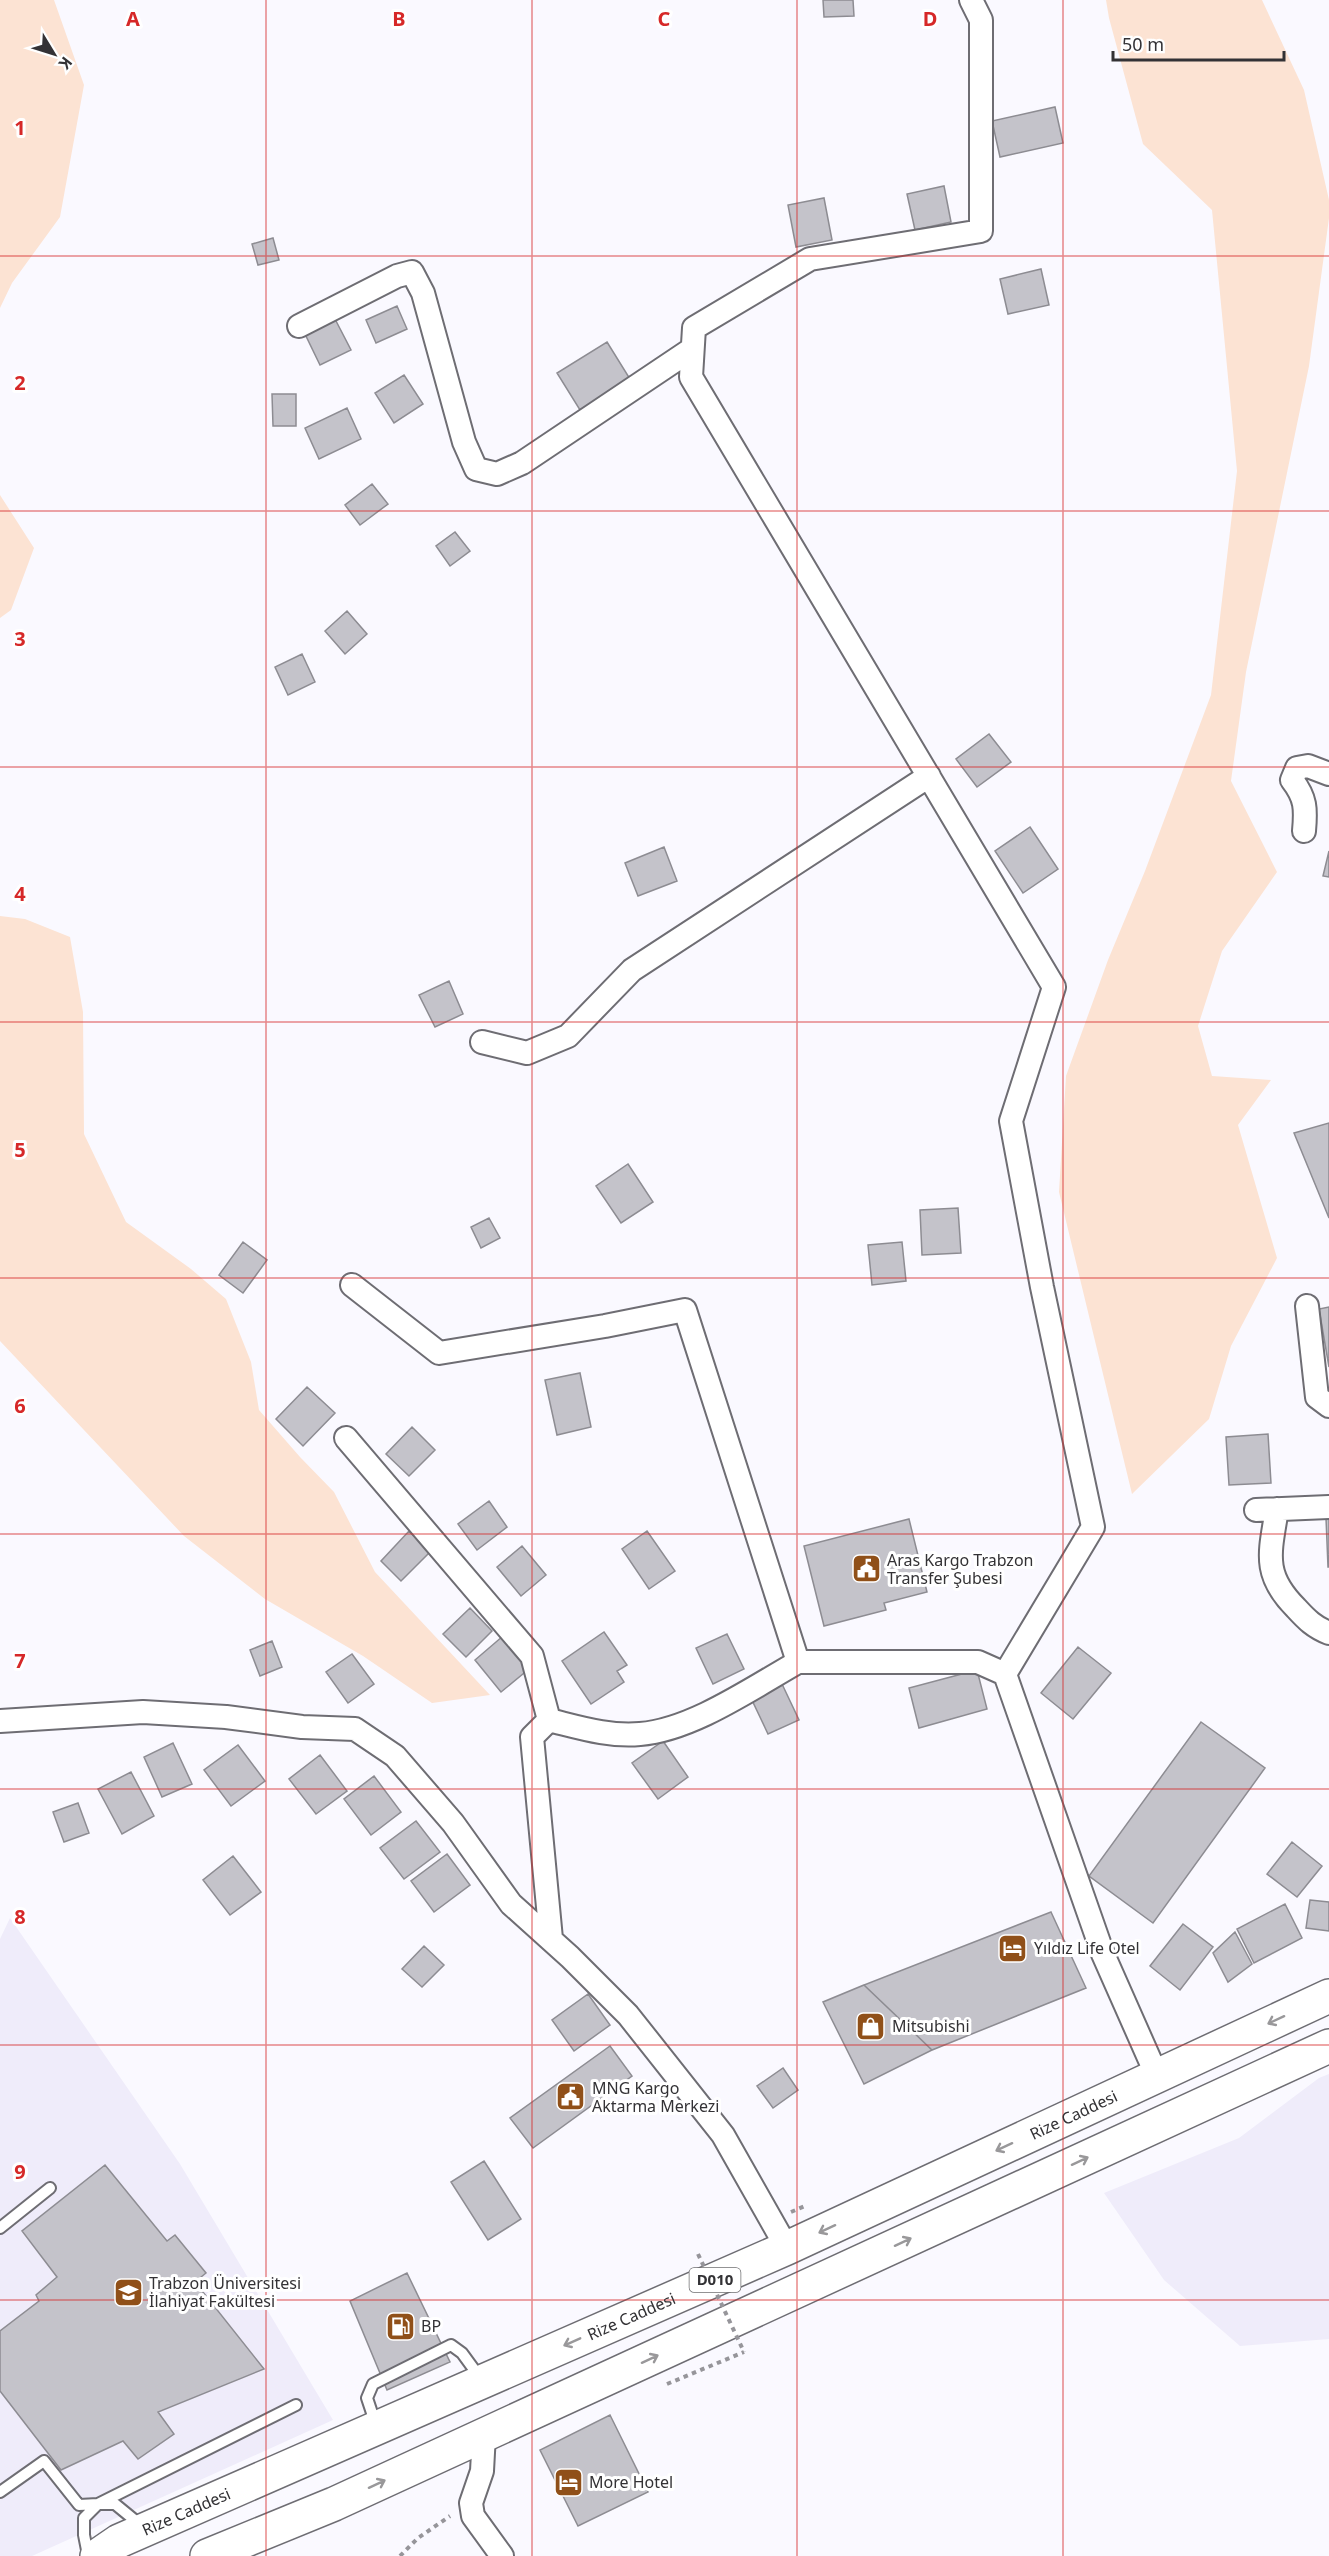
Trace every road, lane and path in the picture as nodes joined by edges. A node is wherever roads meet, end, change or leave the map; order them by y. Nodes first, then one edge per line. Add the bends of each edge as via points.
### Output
1 (971, 0) edge
2 (299, 326) dead end
3 (692, 349) junction
4 (1329, 774) edge
5 (929, 776) junction
6 (1304, 831) dead end
7 (482, 1042) dead end
8 (352, 1285) dead end
9 (1307, 1306) dead end
10 (1329, 1406) edge
11 (346, 1438) dead end
12 (1329, 1507) edge
13 (1329, 1633) edge
14 (798, 1662) junction
15 (1005, 1674) junction
16 (549, 1720) junction
17 (0, 1721) edge
18 (550, 1939) junction
19 (1329, 1996) edge
20 (1329, 2046) edge
21 (1157, 2076) junction
22 (50, 2188) dead end
23 (0, 2228) edge
24 (787, 2248) junction
25 (698, 2254) dead end
26 (731, 2356) dead end
27 (483, 2381) junction
28 (296, 2405) dead end
29 (377, 2428) junction
30 (484, 2434) junction
31 (0, 2493) edge
32 (471, 2503) junction
33 (334, 2504) junction
34 (98, 2505) junction
35 (107, 2547) edge
36 (207, 2556) edge
37 (257, 2556) edge
38 (400, 2556) edge
39 (502, 2556) edge

1 - 3 street via 981,20 981,231 810,259 694,328
2 - 3 street via 412,272 423,293 464,442 476,469 497,474 522,463
3 - 5 street via 691,377
4 - 6 street via 1308,766 1297,768 1292,780 1302,793
5 - 7 street via 632,970 568,1036 527,1053
5 - 15 street via 1054,987 1011,1121 1093,1527
8 - 14 street via 440,1353 685,1310
9 - 10 street via 1317,1397
11 - 16 street via 532,1656
12 - 13 street via 1266,1509 1272,1576 1284,1597 1313,1626
14 - 15 street via 978,1662
14 - 16 street via 682,1726 639,1734 598,1732
15 - 21 street via 1103,1954
16 - 18 street via 532,1737
17 - 18 street via 143,1712 355,1729 395,1756 453,1823 511,1904
18 - 24 street via 628,2015 723,2135
19 -> 21 highway, Rize Caddesi / D010
30 -> 20 highway, D010
21 -> 24 highway, Rize Caddesi / D010
22 - 23 lane
24 -> 27 highway, Rize Caddesi / D010
25 - 26 path, bridge via 744,2352
27 - 29 highway, Rize Caddesi / D010
27 - 29 lane via 452,2345 373,2384 367,2398
28 - 34 lane
29 - 35 highway, Rize Caddesi / D010
30 - 32 street via 482,2471
33 -> 30 highway, D010
31 - 34 lane via 44,2461 79,2505
32 - 38 path via 438,2523
32 - 39 street via 473,2516
33 - 36 highway, D010
33 - 37 highway
34 - 35 lane via 84,2518 84,2535
34 - 35 lane via 116,2504 130,2514

